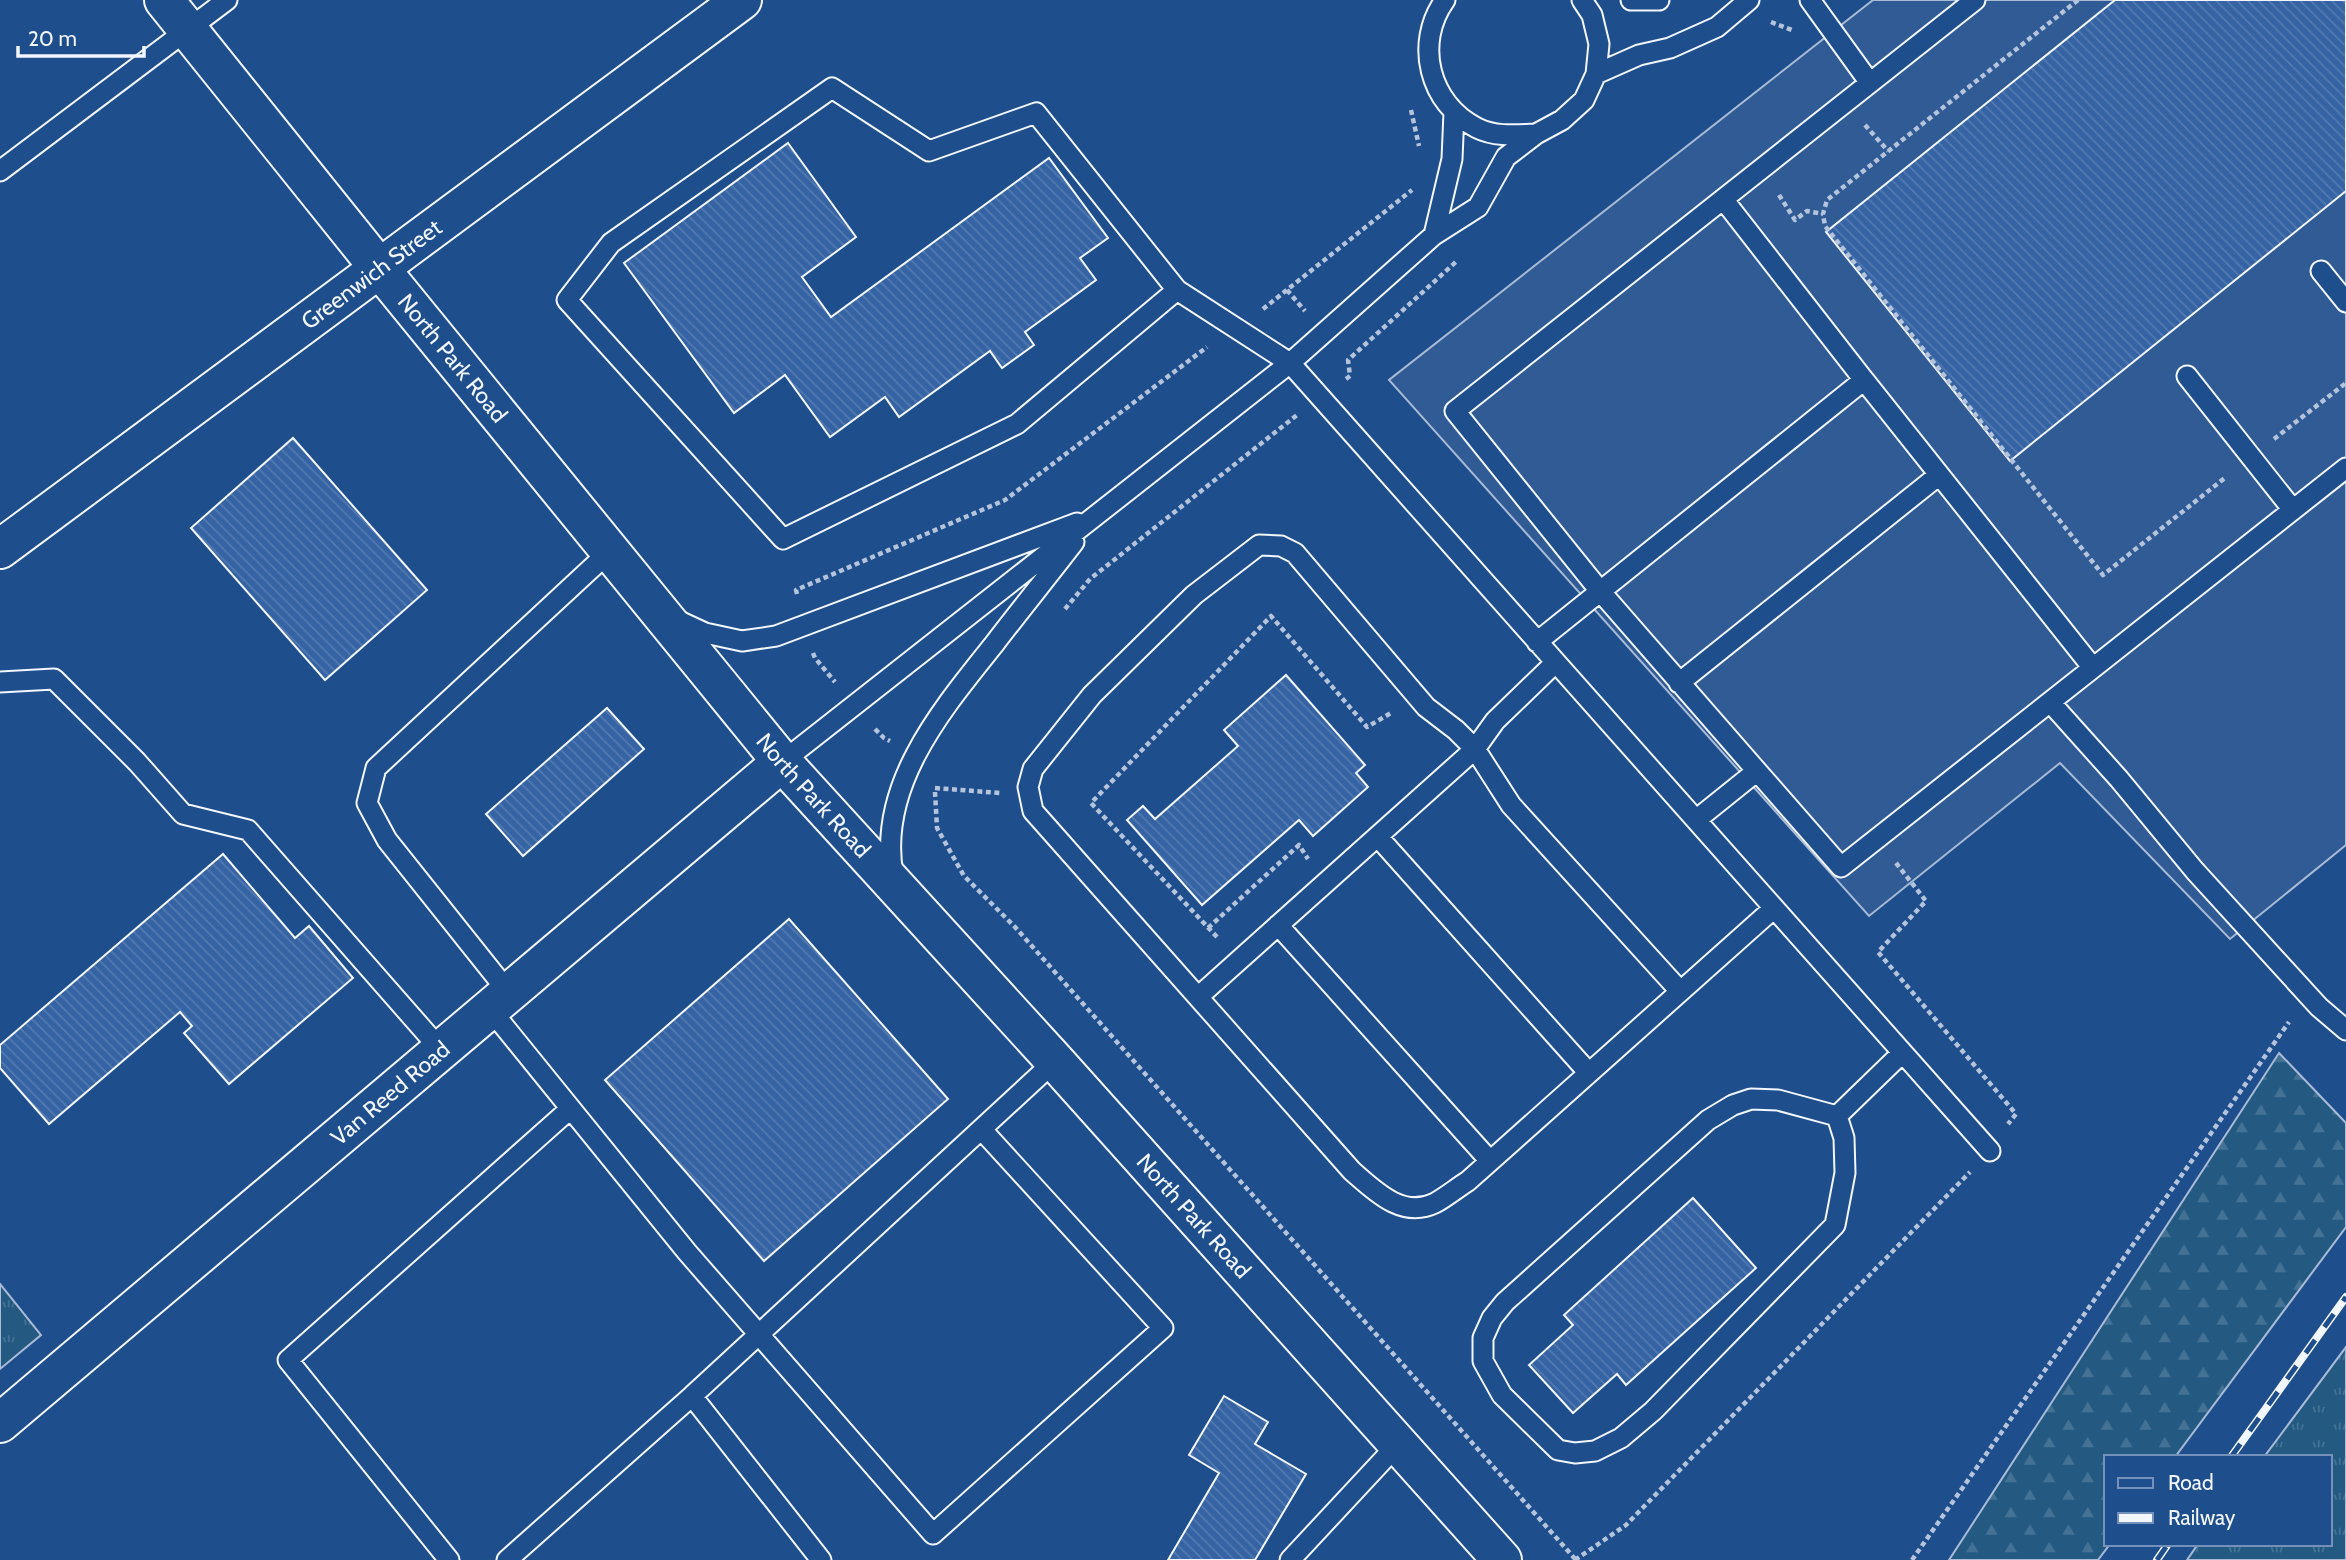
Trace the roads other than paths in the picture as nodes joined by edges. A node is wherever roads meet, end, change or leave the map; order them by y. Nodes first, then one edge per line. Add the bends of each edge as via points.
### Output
1 (164, 0) edge
2 (227, 0) edge
3 (742, 0) edge
4 (1445, 0) edge
5 (1582, 0) edge
6 (1631, 0) edge
7 (1659, 0) edge
8 (1749, 0) edge
9 (1810, 0) edge
10 (1975, 0) edge
11 (187, 30) junction
12 (1596, 74) junction
13 (1870, 83) junction
14 (1454, 112) junction
15 (1536, 134) junction
16 (0, 171) edge
17 (1723, 199) junction
18 (1434, 235) junction
19 (380, 269) junction
20 (2321, 271) dead end
21 (1177, 290) junction
22 (2346, 302) edge
23 (1290, 363) junction
24 (2187, 376) dead end
25 (1864, 380) junction
26 (2346, 468) edge
27 (1939, 475) junction
28 (2293, 510) junction
29 (1095, 517) junction
30 (0, 549) edge
31 (610, 551) junction
32 (1600, 592) junction
33 (658, 610) junction
34 (1537, 642) junction
35 (1555, 663) junction
36 (2092, 668) junction
37 (0, 682) edge
38 (1679, 683) junction
39 (2050, 702) junction
40 (1475, 750) junction
41 (782, 762) junction
42 (1757, 771) junction
43 (1696, 820) junction
44 (1378, 837) junction
45 (895, 888) junction
46 (1774, 908) junction
47 (1278, 925) junction
48 (1680, 992) junction
49 (1198, 997) junction
50 (499, 1001) junction
51 (2346, 1030) edge
52 (441, 1050) junction
53 (1902, 1053) junction
54 (1055, 1061) junction
55 (1588, 1072) junction
56 (570, 1109) junction
57 (1836, 1116) junction
58 (982, 1129) junction
59 (1990, 1151) dead end
60 (1490, 1161) junction
61 (759, 1336) junction
62 (692, 1396) junction
63 (0, 1423) edge
64 (1398, 1444) junction
65 (449, 1560) edge
66 (507, 1560) edge
67 (821, 1560) edge
68 (1290, 1560) edge
69 (1502, 1560) edge

1 - 11 street, North Park Road
2 - 11 lane
3 - 19 street, Greenwich Street
4 - 14 lane via 1428,38 1429,65 1437,90
5 - 12 lane via 1592,15 1600,44
6 - 7 lane
8 - 12 lane via 1717,27
9 - 13 lane
10 - 13 lane
11 - 16 lane
11 - 19 street, North Park Road
12 - 15 lane via 1584,100 1562,120
13 - 17 lane
14 - 15 lane via 1478,129 1506,136
14 - 18 lane via 1452,159
15 - 18 lane via 1506,157 1478,207
17 - 25 lane
17 - 32 lane via 1455,411
18 - 23 lane
19 - 30 street, Greenwich Street
19 - 31 street, North Park Road
20 - 22 lane
21 - 21 lane via 1017,424 783,538 567,300 611,243 832,88 929,151 1036,113
21 - 23 lane
23 - 29 lane
23 - 34 lane
24 - 28 lane
25 - 27 lane
25 - 32 lane
26 - 28 lane
27 - 36 lane
27 - 38 lane
28 - 36 lane
29 - 33 lane via 776,636 743,641 705,633
29 - 41 lane
29 - 45 lane via 956,692 920,747 891,823 889,853
31 - 33 street, North Park Road
31 - 50 lane via 376,768 367,803 387,840
32 - 34 lane
32 - 38 lane
33 - 41 street, North Park Road
34 - 35 lane
35 - 40 lane via 1495,721
35 - 43 lane
36 - 39 lane
37 - 52 lane via 54,679 183,814 248,830
38 - 42 lane
39 - 42 lane via 1841,867
39 - 51 lane via 2195,871
40 - 44 lane
40 - 48 lane via 1511,805
40 - 49 lane via 1426,707 1295,553 1280,546 1259,545 1194,595 1091,695 1033,769 1028,787 1033,811
41 - 45 street, North Park Road
41 - 50 street, Van Reed Road
42 - 43 lane
43 - 46 lane
44 - 47 lane
44 - 55 lane
45 - 54 street, North Park Road
46 - 48 lane
46 - 53 lane
47 - 49 lane
47 - 60 lane
48 - 55 lane
49 - 60 lane via 1352,1171 1380,1196 1407,1208 1433,1204
50 - 52 street, Van Reed Road
50 - 56 lane
52 - 63 street, Van Reed Road
53 - 57 lane
53 - 59 lane
54 - 58 lane
54 - 64 street, North Park Road
55 - 60 lane
56 - 61 lane
56 - 65 lane via 288,1360
57 - 57 lane via 1844,1138 1845,1173 1835,1226 1621,1438 1595,1451 1558,1450 1502,1395 1483,1361 1483,1338 1492,1318 1708,1120 1751,1099
58 - 61 lane
58 - 61 lane via 1163,1328 933,1534
61 - 62 lane
62 - 66 lane
62 - 67 lane
64 - 68 lane
64 - 69 street, North Park Road

